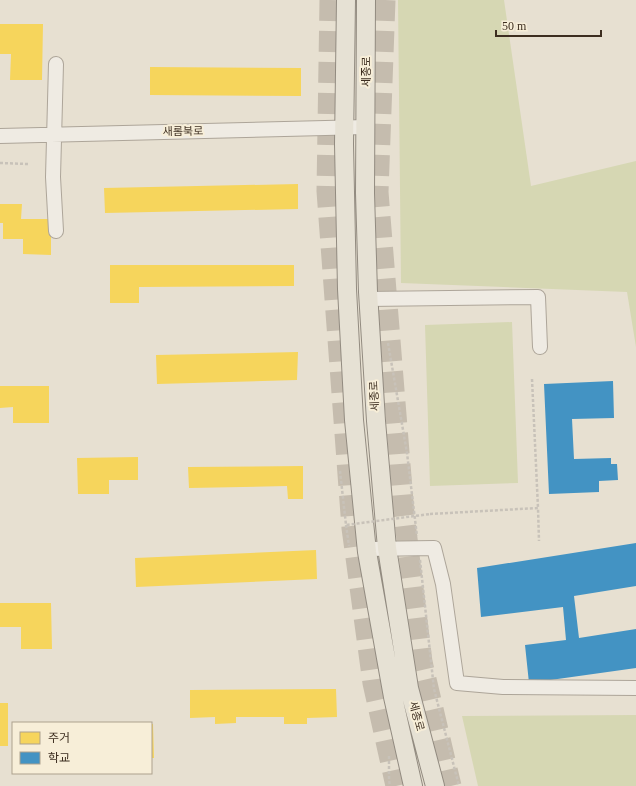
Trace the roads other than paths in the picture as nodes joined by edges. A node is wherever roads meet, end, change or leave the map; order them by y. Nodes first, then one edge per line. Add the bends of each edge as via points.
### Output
1 (346, 0) edge
2 (366, 0) edge
3 (56, 64) dead end
4 (366, 127) junction
5 (345, 128) junction
6 (55, 135) junction
7 (0, 136) edge
8 (56, 231) dead end
9 (368, 299) junction
10 (540, 347) dead end
11 (367, 548) junction
12 (388, 548) junction
13 (636, 688) edge
14 (412, 786) edge
15 (435, 786) edge

1 - 5 main road, 세종로
2 - 4 main road, 세종로
3 - 6 street
4 - 5 street, 새롬북로
4 - 9 main road, 세종로
5 - 6 street, 새롬북로
5 - 11 main road, 세종로 via 349,328 354,420
6 - 7 street, 새롬북로
6 - 8 street via 52,176
9 - 10 street via 538,297
9 - 12 main road, 세종로
11 - 12 street
11 - 14 main road, 세종로 via 393,697
12 - 13 street via 434,548 443,584 457,683 503,687
12 - 15 main road, 세종로 via 409,688

